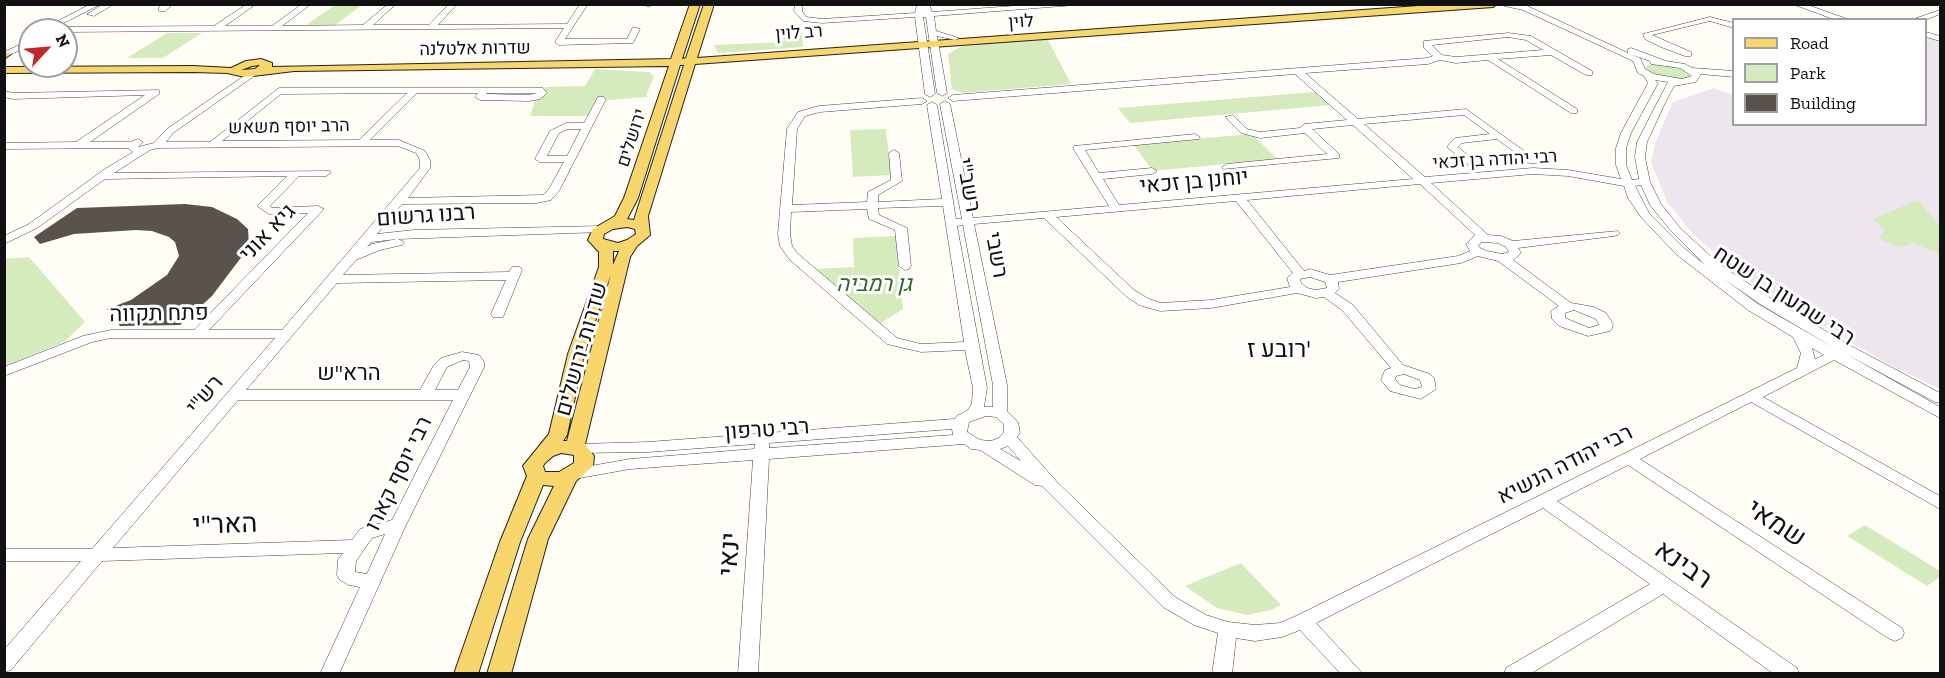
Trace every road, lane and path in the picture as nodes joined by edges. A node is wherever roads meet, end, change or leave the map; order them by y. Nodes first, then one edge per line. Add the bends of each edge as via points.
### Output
1 (98, 4) edge
2 (111, 4) edge
3 (170, 4) edge
4 (253, 4) edge
5 (308, 4) edge
6 (393, 4) edge
7 (454, 4) edge
8 (584, 4) edge
9 (695, 4) edge
10 (709, 4) edge
11 (799, 4) edge
12 (922, 4) edge
13 (1085, 4) edge
14 (1431, 4) edge
15 (1493, 4) edge
16 (1499, 4) edge
17 (1795, 4) edge
18 (1043, 6) edge
19 (1522, 6) edge
20 (162, 9) dead end
21 (1941, 12) edge
22 (930, 15) junction
23 (919, 16) junction
24 (69, 18) edge
25 (1840, 18) edge
26 (1922, 18) edge
27 (78, 25) edge
28 (1732, 25) edge
29 (78, 26) edge
30 (572, 26) junction
31 (431, 27) junction
32 (274, 28) junction
33 (365, 28) junction
34 (215, 29) junction
35 (636, 29) dead end
36 (699, 41) junction
37 (953, 41) junction
38 (682, 43) junction
39 (930, 44) junction
40 (18, 46) edge
41 (1553, 52) junction
42 (1688, 54) dead end
43 (5, 56) edge
44 (730, 57) junction
45 (1439, 57) junction
46 (1489, 57) junction
47 (647, 59) junction
48 (693, 59) junction
49 (676, 60) junction
50 (1663, 63) junction
51 (78, 64) edge
52 (630, 64) junction
53 (1640, 65) junction
54 (258, 68) junction
55 (4, 70) edge
56 (1297, 71) junction
57 (236, 72) junction
58 (1589, 73) dead end
59 (1694, 73) junction
60 (1732, 74) edge
61 (1648, 75) junction
62 (687, 79) junction
63 (669, 81) junction
64 (1678, 82) junction
65 (484, 90) junction
66 (414, 91) junction
67 (942, 93) junction
68 (7, 97) edge
69 (601, 99) dead end
70 (928, 100) junction
71 (949, 101) junction
72 (1574, 111) dead end
73 (1230, 117) dead end
74 (1355, 122) junction
75 (587, 126) junction
76 (1308, 130) junction
77 (1499, 136) junction
78 (1195, 137) dead end
79 (159, 142) junction
80 (363, 142) junction
81 (147, 144) junction
82 (213, 144) junction
83 (4, 146) edge
84 (78, 146) junction
85 (132, 147) junction
86 (420, 150) joint
87 (894, 153) dead end
88 (570, 159) junction
89 (1533, 161) dead end
90 (1475, 165) dead end
91 (1621, 165) junction
92 (1227, 167) dead end
93 (1152, 171) dead end
94 (296, 173) junction
95 (326, 173) dead end
96 (106, 174) junction
97 (1599, 176) junction
98 (1096, 177) junction
99 (1627, 180) junction
100 (1423, 181) junction
101 (1645, 182) junction
102 (1239, 198) junction
103 (1634, 198) junction
104 (400, 201) junction
105 (948, 202) junction
106 (872, 205) junction
107 (1116, 208) junction
108 (786, 209) junction
109 (1047, 215) junction
110 (383, 221) junction
111 (969, 222) junction
112 (952, 223) junction
113 (641, 226) junction
114 (1614, 232) dead end
115 (414, 233) junction
116 (604, 235) junction
117 (367, 238) junction
118 (1484, 238) junction
119 (4, 241) edge
120 (400, 242) junction
121 (632, 243) junction
122 (1511, 245) junction
123 (1479, 252) junction
124 (1502, 258) junction
125 (350, 259) junction
126 (905, 266) dead end
127 (1300, 274) junction
128 (332, 279) junction
129 (1328, 286) junction
130 (1298, 289) junction
131 (1567, 306) dead end
132 (498, 314) dead end
133 (199, 333) junction
134 (286, 333) junction
135 (1799, 335) junction
136 (971, 346) junction
137 (1840, 352) junction
138 (1399, 369) dead end
139 (1803, 370) junction
140 (4, 372) edge
141 (1890, 385) junction
142 (463, 394) junction
143 (234, 395) junction
144 (425, 395) junction
145 (1751, 396) junction
146 (1941, 399) edge
147 (973, 413) junction
148 (1000, 413) junction
149 (1941, 414) edge
150 (962, 431) junction
151 (1009, 438) junction
152 (762, 445) junction
153 (984, 446) junction
154 (578, 448) junction
155 (546, 451) junction
156 (1628, 458) junction
157 (571, 475) junction
158 (537, 476) junction
159 (1051, 486) junction
160 (1544, 500) junction
161 (1941, 503) edge
162 (398, 525) junction
163 (355, 546) junction
164 (4, 555) edge
165 (96, 555) junction
166 (372, 581) junction
167 (1664, 585) junction
168 (1303, 621) junction
169 (1228, 628) junction
170 (1895, 633) dead end
171 (4, 664) edge
172 (329, 674) edge
173 (466, 674) edge
174 (500, 674) edge
175 (748, 674) edge
176 (1222, 674) edge
177 (1354, 674) edge
178 (1514, 674) edge
179 (1790, 674) edge

1 - 24 street
2 - 27 street
3 - 20 street
4 - 34 street
5 - 32 street
6 - 33 street
7 - 31 street
8 - 30 street
9 - 38 main road
10 - 36 main road
11 - 23 street via 803,19 822,21
12 - 22 street
12 - 23 street
13 - 18 street
14 - 37 main road
15 - 37 main road, לוין
16 - 19 street
17 - 25 street
18 - 22 street
19 - 50 street
19 - 53 street via 1619,51
21 - 26 street
22 - 23 street
22 - 39 street
23 - 39 street
28 - 42 street via 1710,19 1647,34 1648,38
29 - 34 street
30 - 31 street
30 - 35 street via 559,42 630,41
31 - 33 street
32 - 33 street
32 - 34 street
36 - 44 main road via 705,51
36 - 48 main road
37 - 39 main road, לוין
38 - 47 main road via 672,53
38 - 49 main road
39 - 44 main road, רב לוין
39 - 44 main road, לוין
39 - 67 street
39 - 70 street, רשב"י
40 - 43 street
41 - 45 street via 1528,38 1508,35 1427,43
41 - 46 street
41 - 58 street
44 - 48 main road, שדרות אלטלנה
44 - 62 main road via 696,70
45 - 46 street
45 - 56 street
46 - 72 street
47 - 49 main road, שדרות אלטלנה
47 - 54 main road, שדרות אלטלנה
48 - 49 main road, שדרות אלטלנה
48 - 62 main road
49 - 52 main road, שדרות אלטלנה
49 - 63 main road, ירושלים
50 - 53 street
50 - 59 street
51 - 54 main road, שדרות אלטלנה
52 - 54 main road, שדרות אלטלנה
52 - 63 main road via 659,69
53 - 61 street via 1640,70
54 - 57 main road
54 - 79 street
55 - 57 main road
56 - 71 street
56 - 74 street
57 - 81 street
59 - 60 street
59 - 64 street via 1693,80
61 - 64 street
61 - 91 street, רבי שמעון בן שטח via 1654,82 1626,133
62 - 113 main road, ירושלים
63 - 116 main road, ירושלים via 631,198 621,218
64 - 101 street via 1671,84 1642,142 1640,157
65 - 65 street via 540,90 542,93 529,98 480,98
65 - 66 street
66 - 80 street
66 - 82 street via 279,91
67 - 70 street
67 - 71 street
68 - 84 street via 156,92
69 - 75 street
70 - 71 street
70 - 105 street, רשב"י
70 - 108 street via 801,114 792,129
71 - 111 street, רשבי
73 - 76 street via 1244,131 1260,135
74 - 76 street via 1304,127
74 - 77 street via 1466,112
74 - 100 street
75 - 88 street
75 - 88 street via 566,126 555,131 540,159
76 - 92 street via 1335,156
77 - 89 street
77 - 90 street via 1459,140 1452,147
78 - 98 street via 1078,148
79 - 81 street, הרב יוסף משאש
79 - 82 street, הרב יוסף משאש
80 - 82 street, הרב יוסף משאש
80 - 86 street, הרב יוסף משאש via 399,144
81 - 85 street, הרב יוסף משאש
81 - 96 street
83 - 84 street, הרב יוסף משאש
84 - 85 street, הרב יוסף משאש
85 - 96 street
86 - 104 street, רש"י via 426,160 425,168
87 - 106 street via 897,181 872,194
88 - 104 street via 547,198
91 - 97 street via 1618,170
91 - 99 street, רבי שמעון בן שטח
93 - 98 street
94 - 95 street, גיא אוני
94 - 96 street, גיא אוני
94 - 133 street, גיא אוני via 262,206 269,211 318,209
96 - 119 street via 33,226
97 - 99 street, רבי יהודה בן זכאי
97 - 100 street, רבי יהודה בן זכאי via 1533,171
97 - 103 street
98 - 107 street
99 - 101 street, רבי יהודה בן זכאי
99 - 103 street, רבי שמעון בן שטח
100 - 102 street, יוחנן בן זכאי
100 - 118 street
101 - 137 street via 1656,205 1676,230 1715,267
102 - 107 street, יוחנן בן זכאי
102 - 127 street
103 - 135 street, רבי שמעון בן שטח via 1650,221 1704,271
104 - 110 street, רש"י
105 - 106 street
105 - 112 street, רשב"י
106 - 108 street
106 - 126 street via 873,217 901,228
107 - 109 street, יוחנן בן זכאי
108 - 136 street via 784,234 793,256 892,341 921,348
109 - 111 street, יוחנן בן זכאי
109 - 130 street via 1144,302 1170,308
110 - 115 street via 388,229
110 - 117 street, רש"י
111 - 112 street, יוחנן בן זכאי
111 - 148 street, רשבי via 1000,385
112 - 136 street, רשב"י
113 - 116 main road via 629,223
113 - 121 main road, ירושלים via 644,235
114 - 122 street
115 - 116 street, רבנו גרשום
115 - 117 street, רבנו גרשום
116 - 120 street, רבנו גרשום via 580,240
116 - 121 main road via 613,247
116 - 155 main road, שדרות ירושלים via 606,267 576,354 558,435
117 - 120 street, רבנו גרשום
117 - 125 street, רש"י
118 - 122 street
118 - 123 street via 1472,244
120 - 125 street
121 - 154 main road, שדרות ירושלים via 623,257
122 - 124 street via 1514,255
123 - 124 street
123 - 129 street
124 - 131 street
125 - 128 street, רש"י
127 - 129 street via 1316,273
127 - 130 street via 1293,282
128 - 132 street via 515,272
128 - 134 street, רש"י
129 - 130 street via 1310,293
129 - 138 street
133 - 134 street, פתח תקווה
133 - 140 street, פתח תקווה via 111,334
134 - 143 street, רש"י
135 - 137 street, רבי שמעון בן שטח
135 - 139 street via 1808,353
136 - 147 street, רשב"י via 981,395
137 - 139 street, רבי יהודה הנשיא
137 - 141 street, רבי שמעון בן שטח
137 - 146 street, רבי שמעון בן שטח
139 - 141 street via 1843,368
139 - 145 street, רבי יהודה הנשיא
141 - 149 street
142 - 144 street, הרא"ש
142 - 144 street, רבי יוסף קארו via 477,362 462,356 441,365
142 - 162 street, רבי יוסף קארו
143 - 144 street, הרא"ש
143 - 165 street, רש"י
145 - 156 street, רבי יהודה הנשיא
145 - 161 street
147 - 148 street
147 - 150 street
148 - 151 street via 1013,427
150 - 152 street, רבי טרפון
150 - 153 street
151 - 153 street
151 - 159 street
152 - 154 street, רבי טרפון
152 - 157 street, רבי טרפון
152 - 175 street, ינאי
153 - 159 street
154 - 155 main road
154 - 157 main road, שדרות ירושלים via 585,461
155 - 158 main road, שדרות ירושלים via 533,466
156 - 160 street, רבי יהודה הנשיא
156 - 170 street, שמאי
157 - 158 main road via 554,480
157 - 174 main road via 538,539
158 - 173 main road via 510,542
159 - 169 street via 1169,602 1200,620
160 - 167 street, רבינא
160 - 168 street, רבי יהודה הנשיא
162 - 163 street via 366,533
162 - 166 street, רבי יוסף קארו
163 - 165 street, האר"י
163 - 166 street via 347,560 346,575
164 - 165 street, האר"י
165 - 171 street, רש"י
166 - 172 street, רבי יוסף קארו
167 - 178 street
167 - 179 street, רבינא
168 - 169 street via 1282,630 1255,633
168 - 177 street
169 - 176 street

